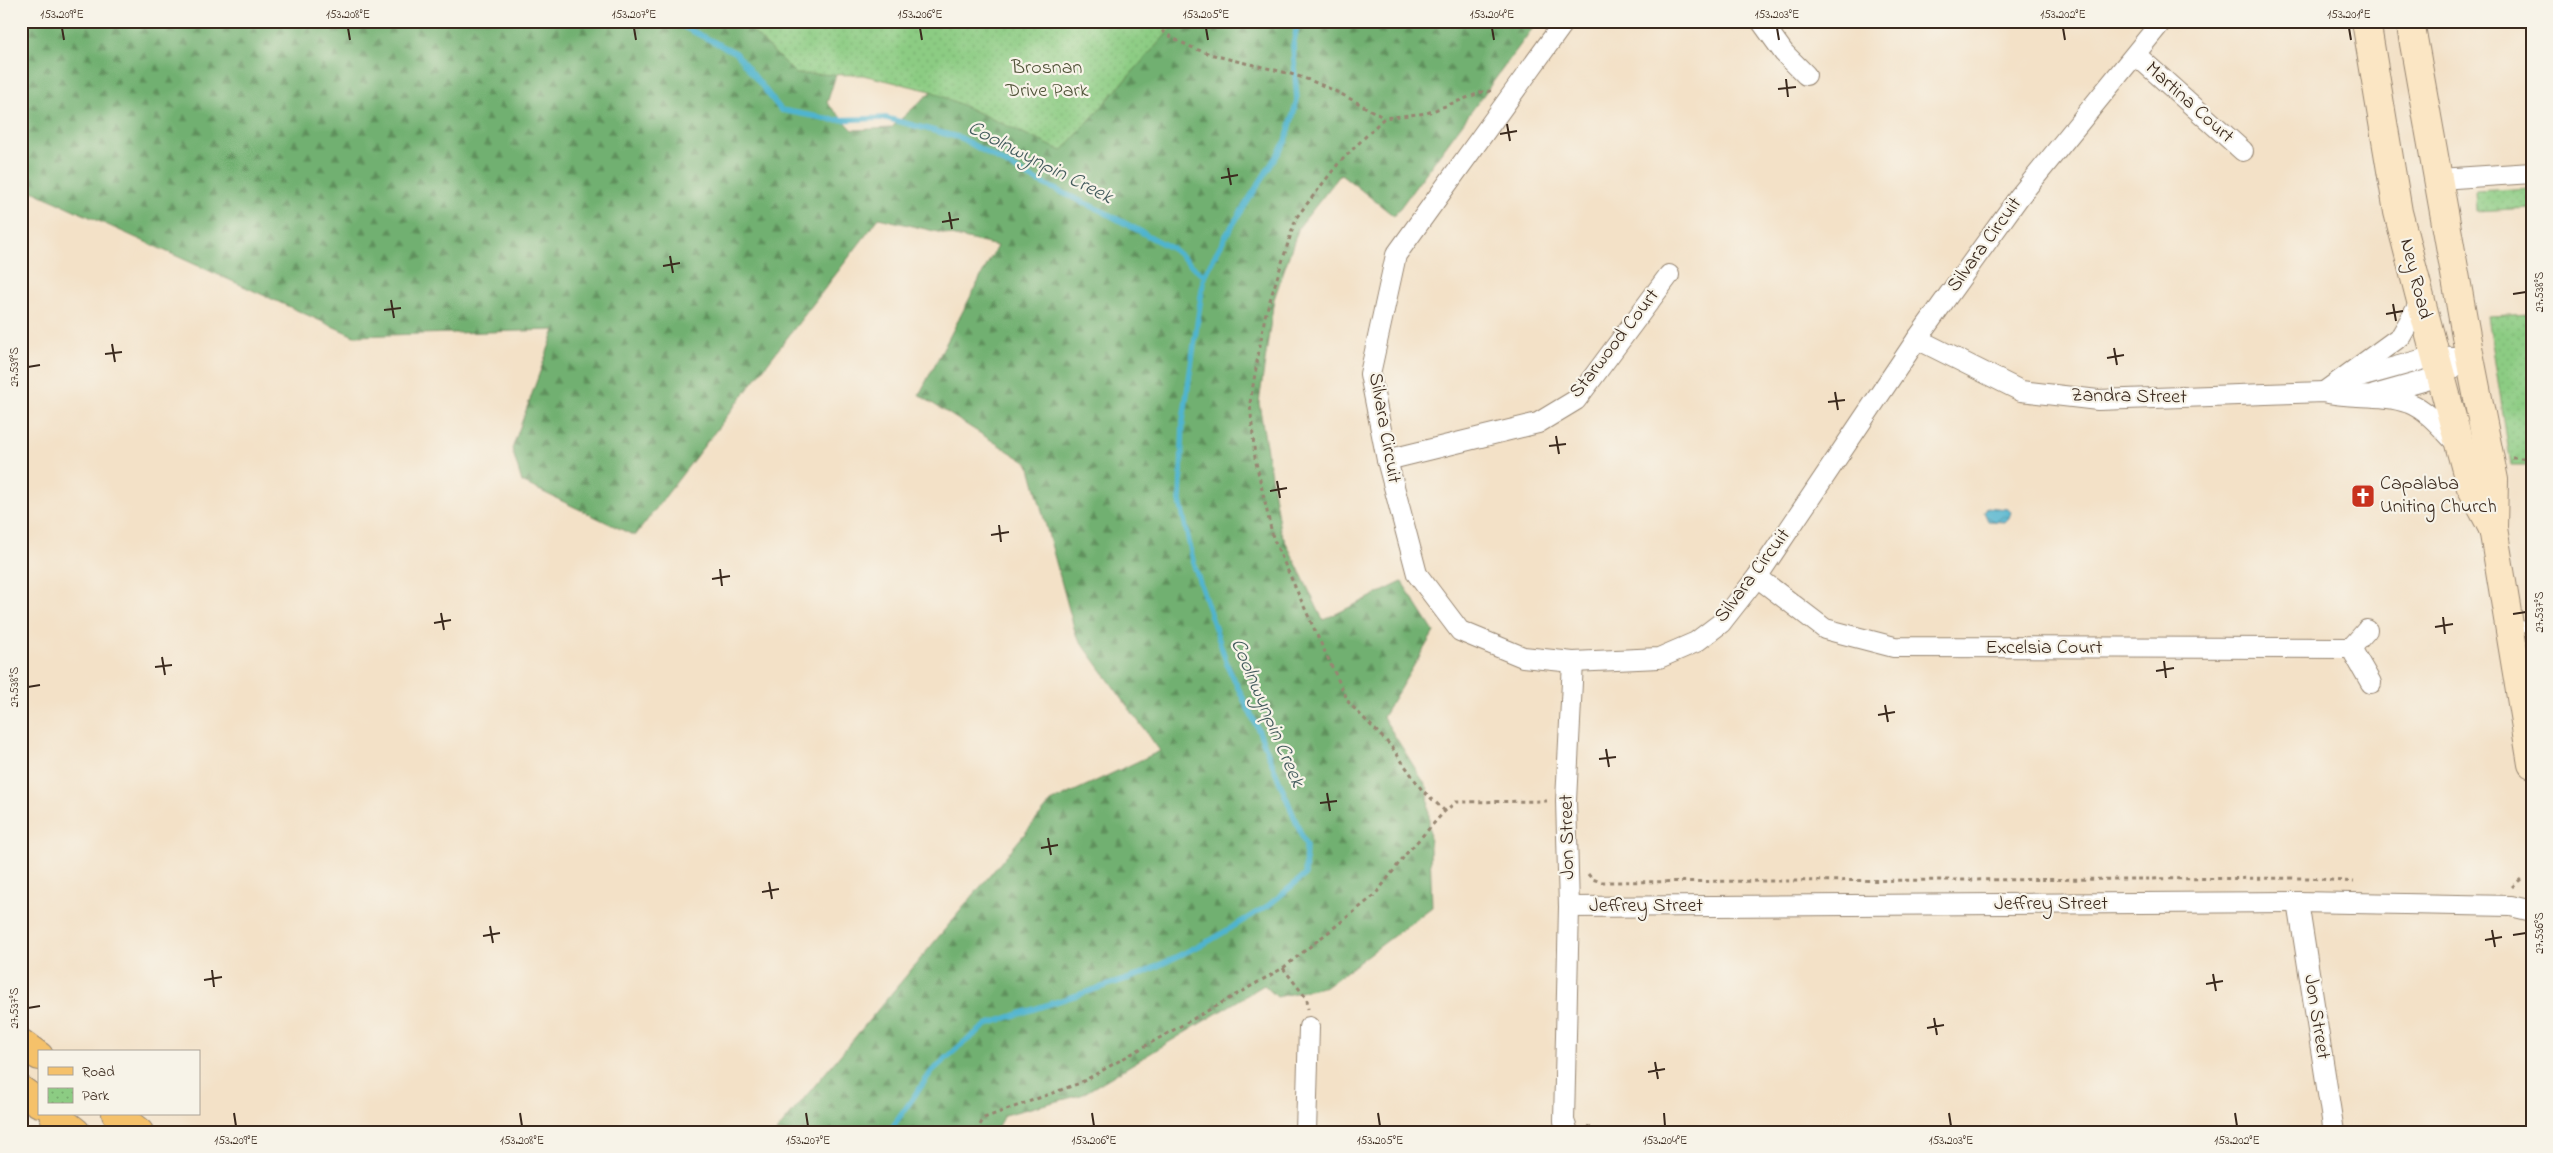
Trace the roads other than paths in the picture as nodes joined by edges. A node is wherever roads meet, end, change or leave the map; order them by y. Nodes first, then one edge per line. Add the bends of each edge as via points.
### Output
1 (1564, 21) edge
2 (1761, 21) edge
3 (2162, 21) edge
4 (2366, 21) edge
5 (2410, 21) edge
6 (2136, 55) junction
7 (1806, 75) dead end
8 (2243, 150) dead end
9 (2532, 173) edge
10 (2439, 179) junction
11 (1669, 276) dead end
12 (2420, 301) junction
13 (1917, 339) junction
14 (2470, 358) junction
15 (2438, 366) junction
16 (2331, 387) junction
17 (2368, 397) junction
18 (2459, 446) junction
19 (1388, 460) junction
20 (2493, 528) junction
21 (1757, 577) junction
22 (2521, 627) edge
23 (2367, 630) dead end
24 (2351, 648) junction
25 (1573, 662) junction
26 (2371, 682) dead end
27 (2532, 764) edge
28 (2298, 902) junction
29 (1569, 907) junction
30 (2532, 911) edge
31 (1309, 1027) road end
32 (21, 1043) edge
33 (38, 1055) edge
34 (21, 1090) edge
35 (38, 1102) edge
36 (56, 1116) edge
37 (119, 1116) edge
38 (76, 1132) edge
39 (139, 1132) edge
40 (1306, 1132) edge
41 (1568, 1132) edge
42 (2334, 1132) edge

1 - 19 street, Silvara Circuit via 1396,255 1370,374
2 - 7 street via 1784,53
3 - 6 street, Silvara Circuit
4 - 12 main road, Ney Road via 2398,212
5 - 10 main road, Ney Road
6 - 8 street, Martina Court
6 - 13 street, Silvara Circuit via 2019,197
9 - 10 street
10 - 14 main road, Ney Road
11 - 19 street, Starwood Court via 1576,400 1538,423
12 - 15 main road, Ney Road
12 - 16 street via 2401,336
13 - 16 street, Zandra Street via 2021,391 2098,400
13 - 21 street, Silvara Circuit
14 - 15 street, Zandra Street
14 - 20 main road, Ney Road via 2494,480
15 - 16 street, Zandra Street
15 - 17 street, Zandra Street
15 - 18 main road, Ney Road
16 - 17 street, Zandra Street via 2344,398
17 - 18 street, Zandra Street via 2408,403 2436,423
18 - 20 main road, Ney Road via 2470,485
19 - 25 street, Silvara Circuit via 1417,574 1460,631 1523,657
20 - 22 main road, Ney Road
21 - 24 street, Excelsia Court via 1825,629 1894,647
21 - 25 street, Silvara Circuit via 1722,623 1696,642 1659,658
22 - 27 main road, Ney Road
23 - 24 street
24 - 26 street
25 - 29 street, Jon Street via 1566,801
28 - 29 street, Jeffrey Street
28 - 30 street, Jeffrey Street via 2511,906
28 - 42 street, Jon Street
29 - 41 street, Jon Street via 1564,1121
31 - 40 street
32 - 33 main road
34 - 35 main road
36 - 38 main road
37 - 39 main road

